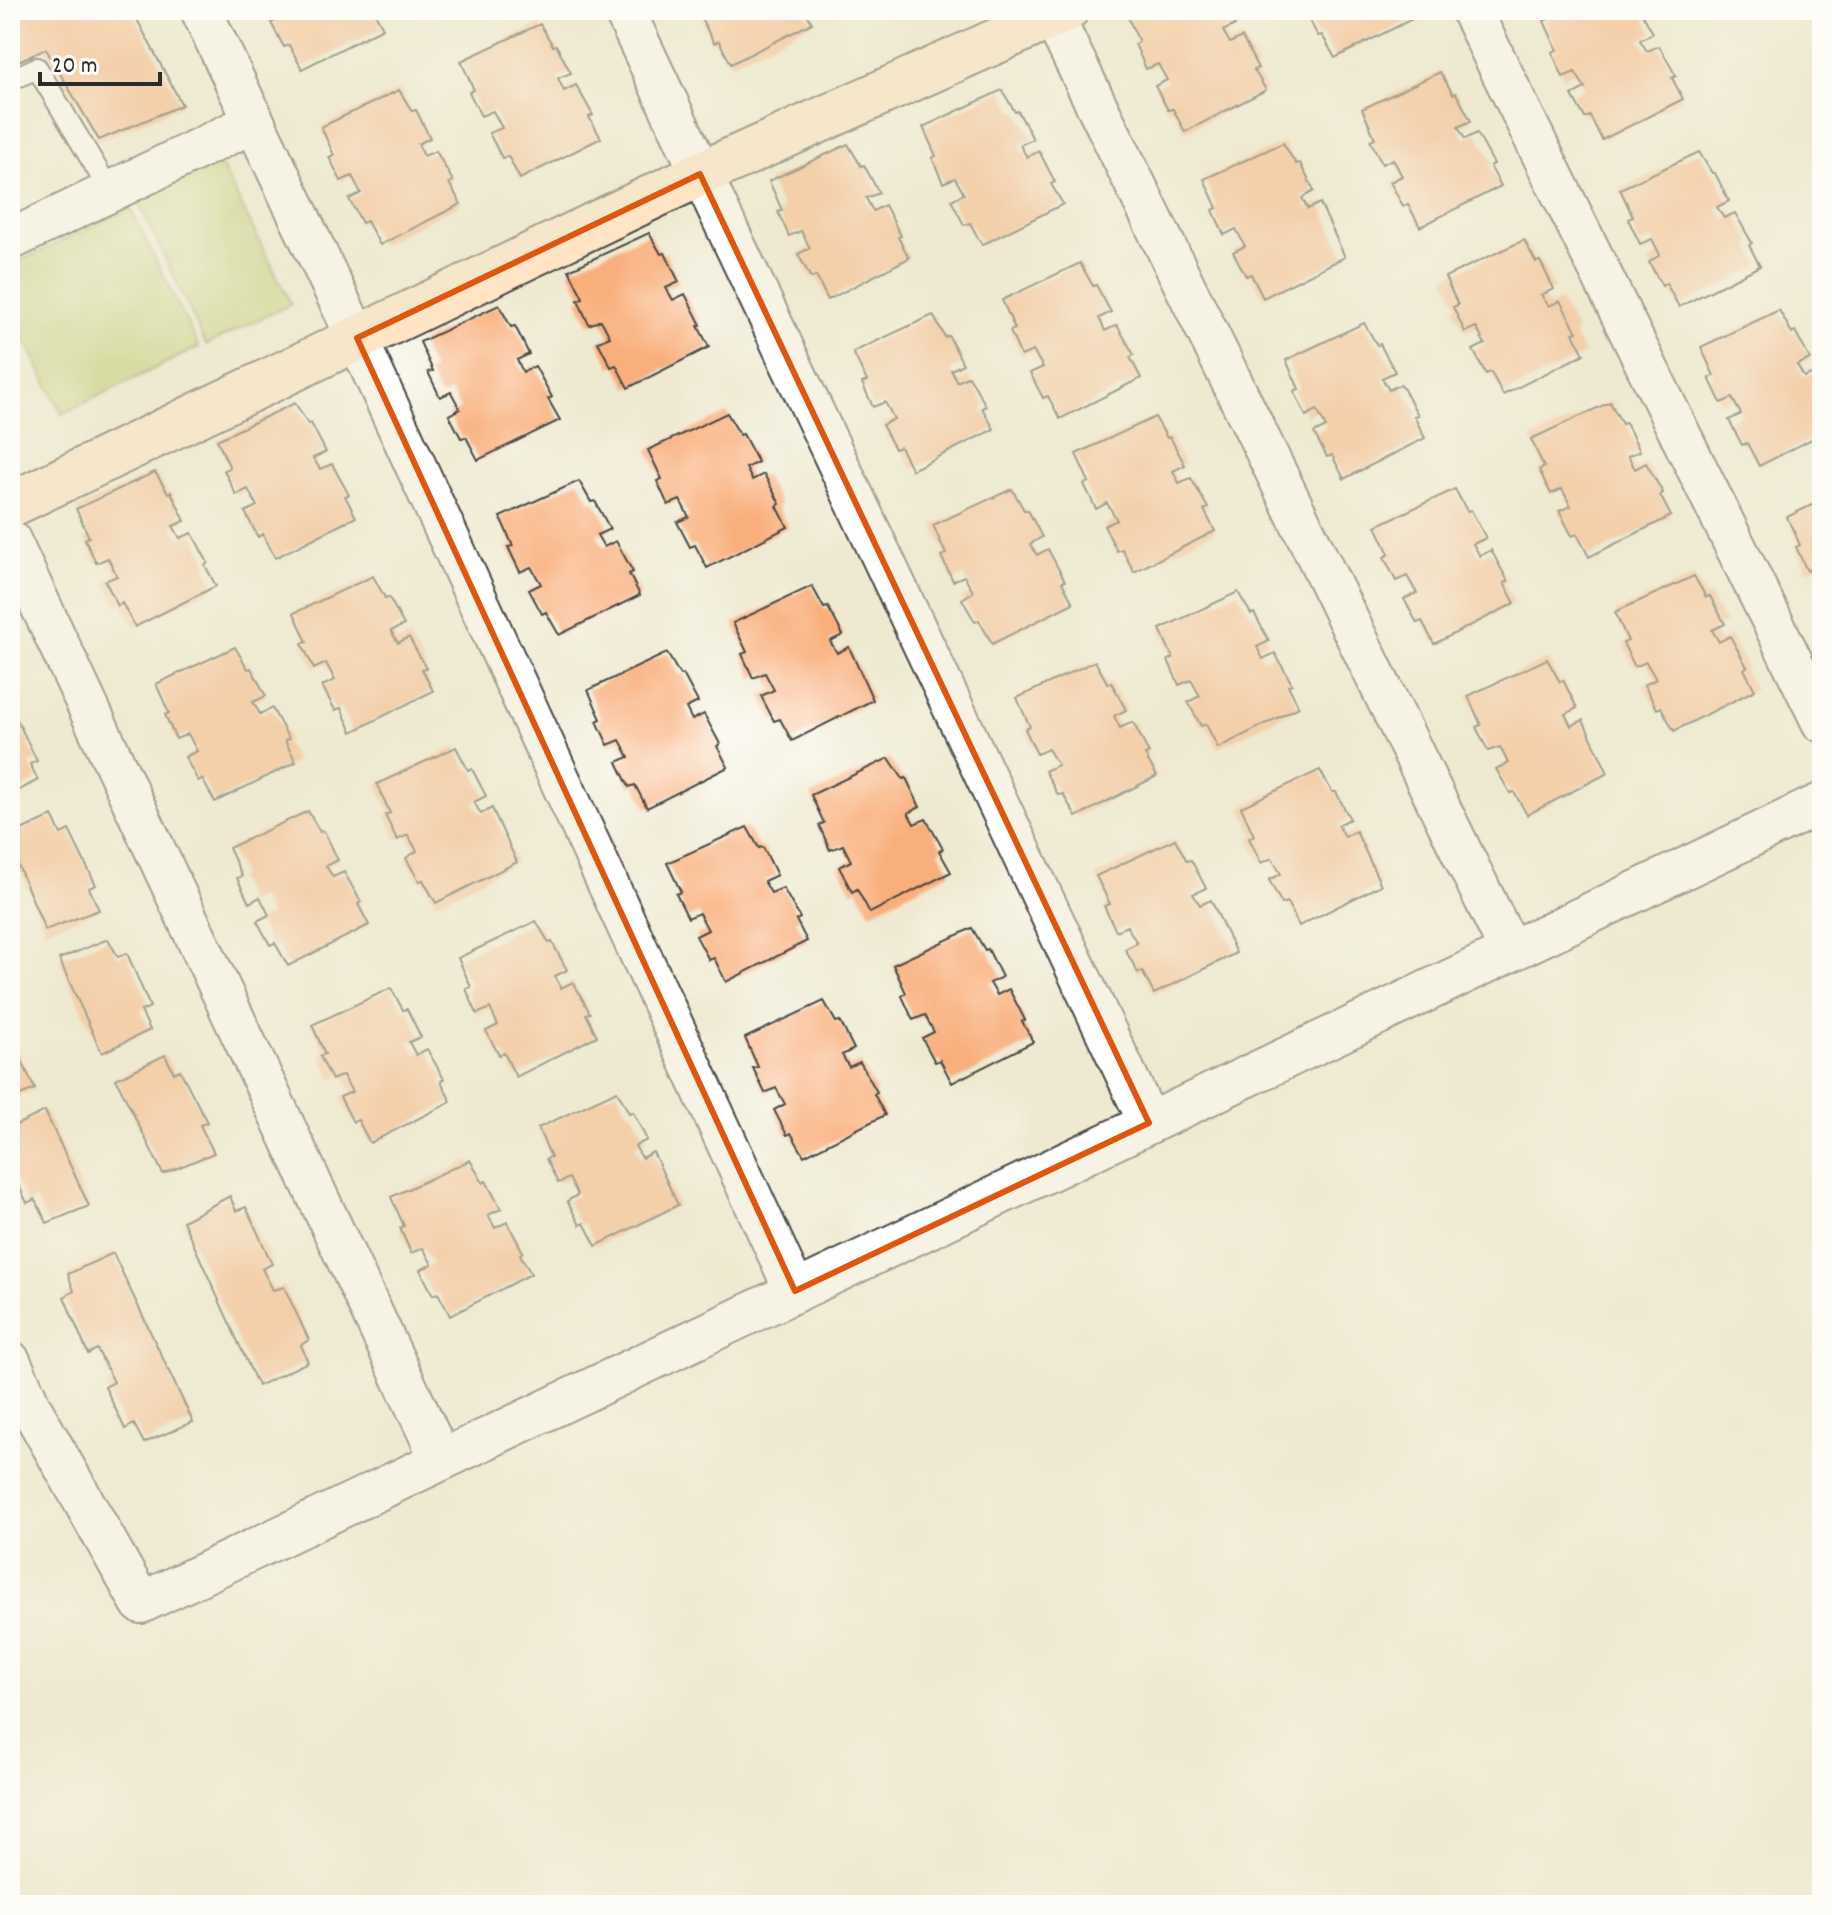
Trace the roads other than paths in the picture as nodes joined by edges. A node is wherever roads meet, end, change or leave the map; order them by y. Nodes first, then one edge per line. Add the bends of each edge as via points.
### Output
1 (201, 10) edge
2 (624, 10) edge
3 (1471, 10) edge
4 (1056, 12) edge
5 (10, 80) edge
6 (254, 122) junction
7 (700, 174) junction
8 (110, 191) junction
9 (10, 240) edge
10 (357, 338) junction
11 (10, 505) edge
12 (10, 540) edge
13 (1822, 722) edge
14 (1822, 803) edge
15 (1510, 951) junction
16 (1149, 1123) junction
17 (795, 1291) junction
18 (10, 1361) edge
19 (21, 1413) edge
20 (441, 1460) junction

1 - 6 street
2 - 7 street
3 - 13 street
4 - 7 street
4 - 15 street
5 - 8 lane via 37,68
6 - 8 street
6 - 10 street
7 - 10 street
7 - 16 street
8 - 9 street
10 - 11 street
10 - 17 street
12 - 20 street
14 - 15 street
15 - 16 street
16 - 17 street
17 - 20 street
18 - 19 street
19 - 20 street via 141,1603

